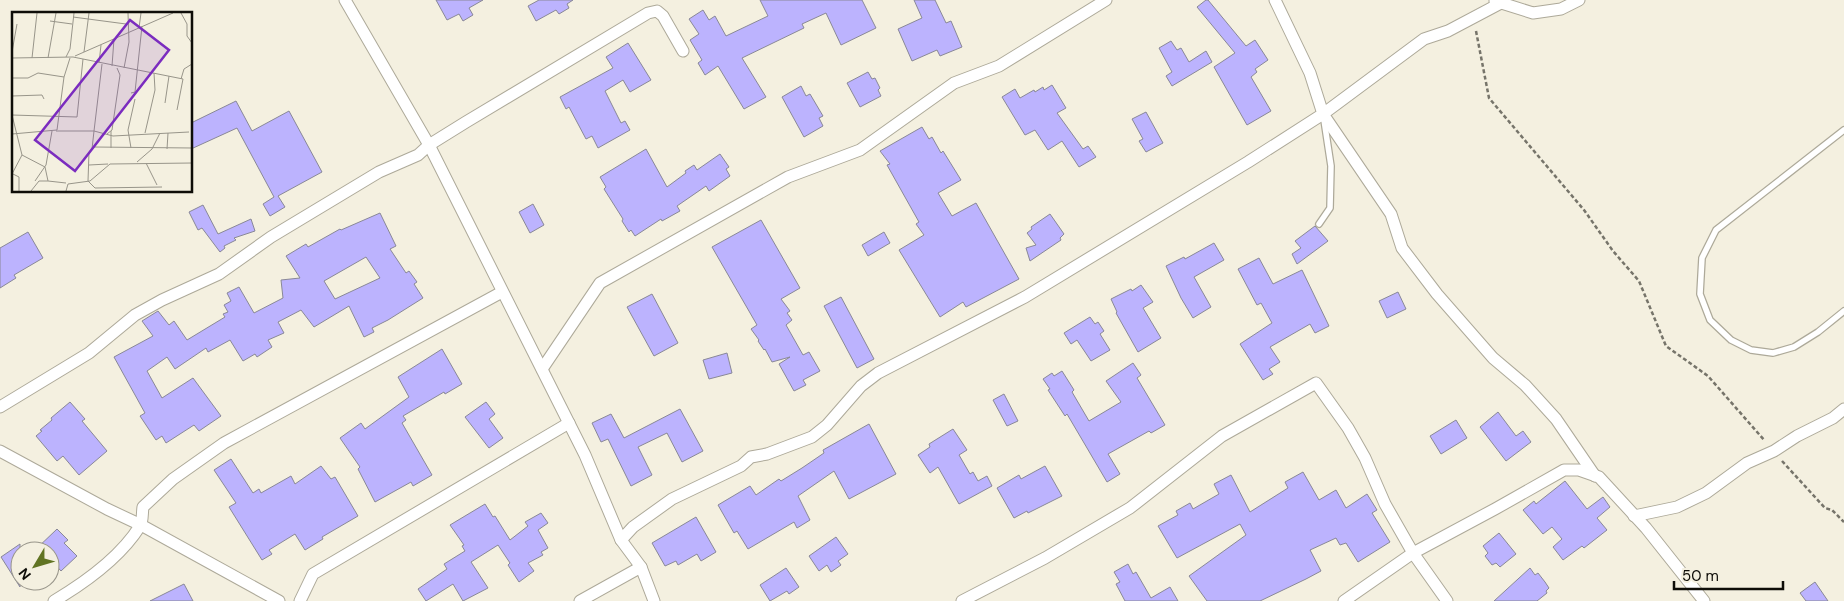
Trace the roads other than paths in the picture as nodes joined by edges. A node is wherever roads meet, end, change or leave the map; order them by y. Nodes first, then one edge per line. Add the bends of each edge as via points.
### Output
1 (346, 0) edge
2 (1106, 0) edge
3 (1275, 0) edge
4 (1580, 0) edge
5 (1496, 1) edge
6 (683, 51) dead end
7 (1323, 114) junction
8 (1844, 130) edge
9 (429, 145) junction
10 (1319, 224) dead end
11 (502, 292) junction
12 (1844, 311) edge
13 (542, 369) junction
14 (0, 407) edge
15 (1844, 409) edge
16 (569, 423) junction
17 (3, 456) edge
18 (1595, 476) junction
19 (1634, 516) junction
20 (141, 525) junction
21 (621, 540) junction
22 (1413, 553) junction
23 (641, 568) junction
24 (62, 599) edge
25 (279, 601) edge
26 (300, 601) edge
27 (580, 601) edge
28 (654, 601) edge
29 (962, 601) edge
30 (1344, 601) edge
31 (1447, 601) edge
32 (1704, 601) edge

1 - 9 street
2 - 13 street via 1000,66 954,83 860,150 788,177 600,283
3 - 7 street via 1310,73
4 - 5 street via 1561,9 1533,13
5 - 7 street via 1473,18 1424,39
6 - 9 street via 663,16 657,11 648,13
7 - 10 lane via 1332,166 1330,208
7 - 18 street via 1391,214 1402,248 1437,294 1494,358 1556,419
7 - 21 street via 1025,297 878,373 861,386 827,425 812,437 751,457 741,466 672,499
8 - 12 lane via 1716,230 1702,258 1700,294 1710,320 1731,340 1751,350 1773,353 1794,347
9 - 11 street
9 - 14 street via 418,155 379,172 271,237 219,274 135,315 89,353
11 - 13 street
11 - 20 street via 224,443 173,479 143,507
13 - 16 street
15 - 19 street via 1834,418 1747,463 1706,493 1677,507
16 - 21 street
16 - 26 street via 313,574
17 - 20 street
18 - 19 street
18 - 22 street via 1579,470 1564,470
19 - 32 street
20 - 24 street via 113,557
20 - 25 street
21 - 23 street
22 - 29 street via 1384,504 1365,458 1348,428 1316,383 1222,436 1130,508
22 - 30 street
22 - 31 street
23 - 27 street
23 - 28 street

